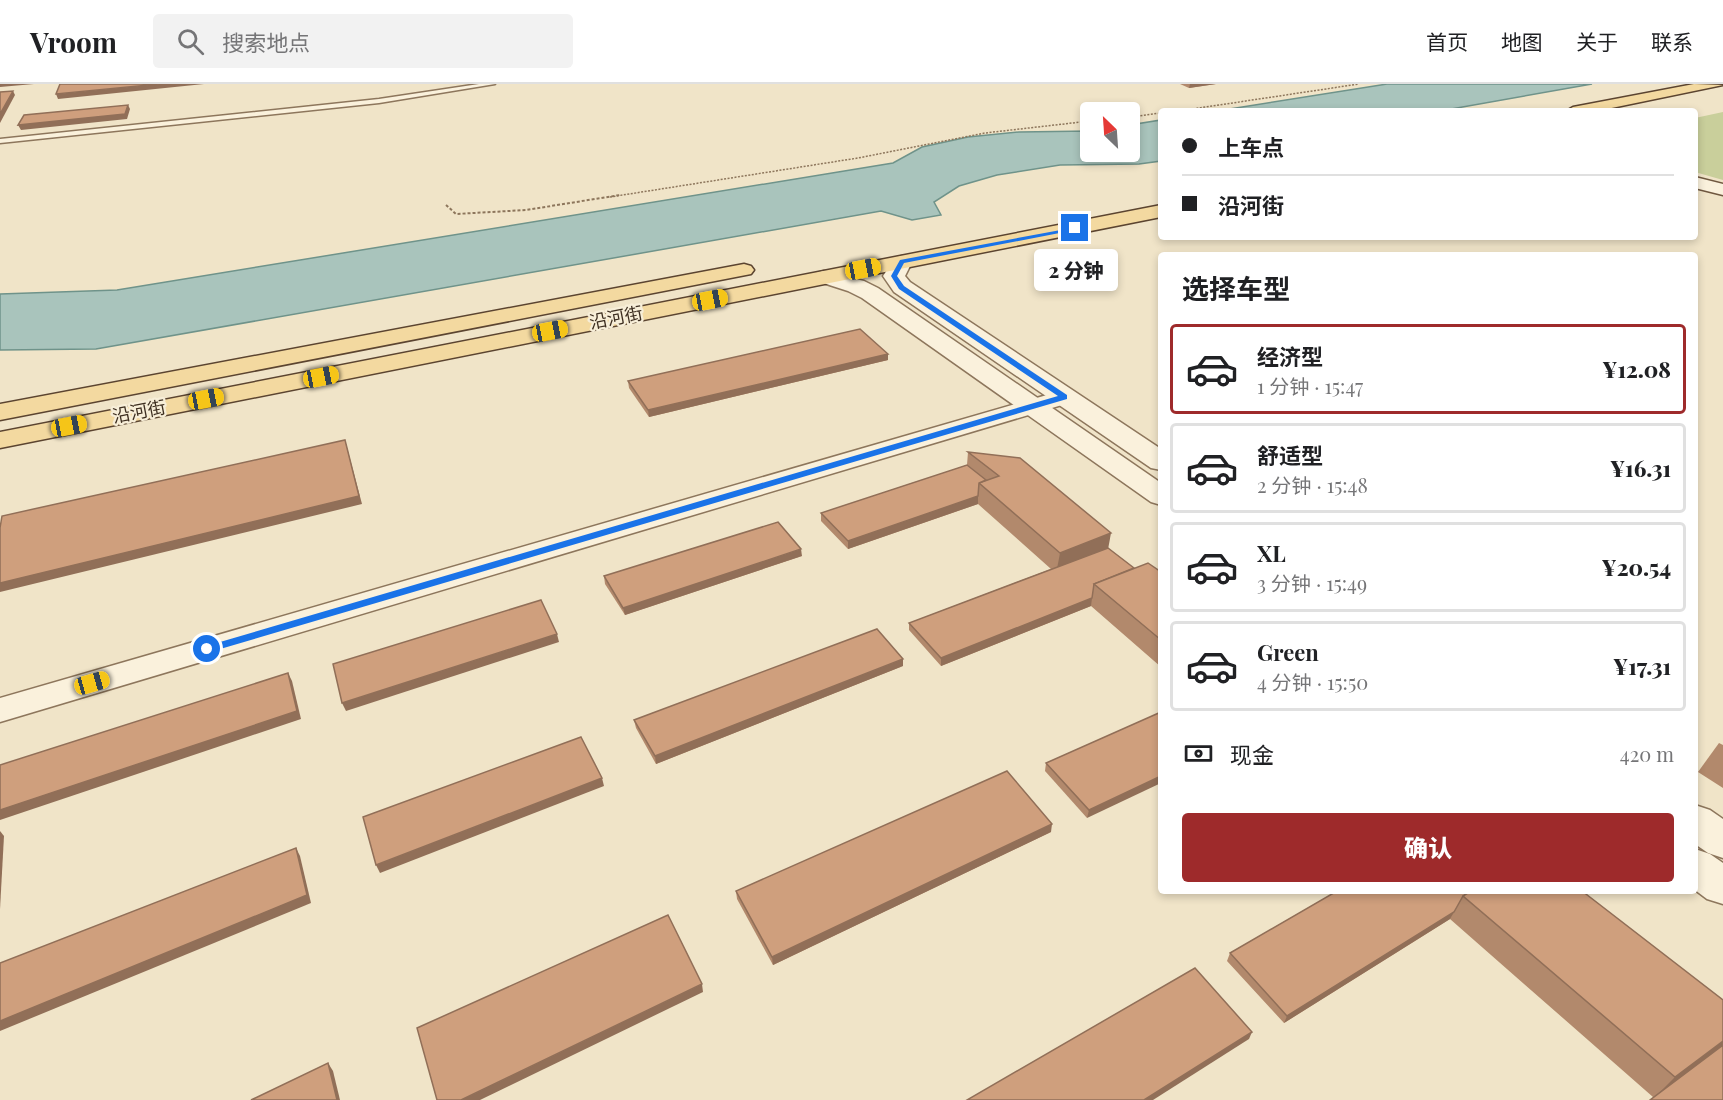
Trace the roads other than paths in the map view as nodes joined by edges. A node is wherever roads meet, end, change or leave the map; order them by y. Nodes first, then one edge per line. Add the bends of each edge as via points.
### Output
1 (492, 84) edge
2 (1717, 84) edge
3 (1589, 108) edge
4 (0, 141) edge
5 (1698, 183) edge
6 (1723, 190) edge
7 (1158, 191) edge
8 (1698, 197) edge
9 (1114, 199) dead end
10 (1723, 204) edge
11 (1158, 212) edge
12 (902, 262) junction
13 (762, 266) dead end
14 (824, 277) junction
15 (1064, 397) junction
16 (1032, 406) junction
17 (0, 412) edge
18 (0, 440) edge
19 (1158, 460) edge
20 (1158, 494) edge
21 (0, 710) edge
22 (1698, 824) edge
23 (1723, 841) edge
24 (1698, 869) edge
25 (1723, 886) edge

1 - 4 lane
2 - 3 main road
5 - 6 street
7 - 9 main road
8 - 10 street
11 - 12 main road, 沿河街
12 - 14 main road, 沿河街
12 - 15 street via 894,276 902,287
13 - 17 main road, 沿河街
14 - 16 street via 870,293
14 - 18 main road, 沿河街
15 - 16 street
15 - 19 street
16 - 20 street
16 - 21 street
22 - 23 street
24 - 25 street

